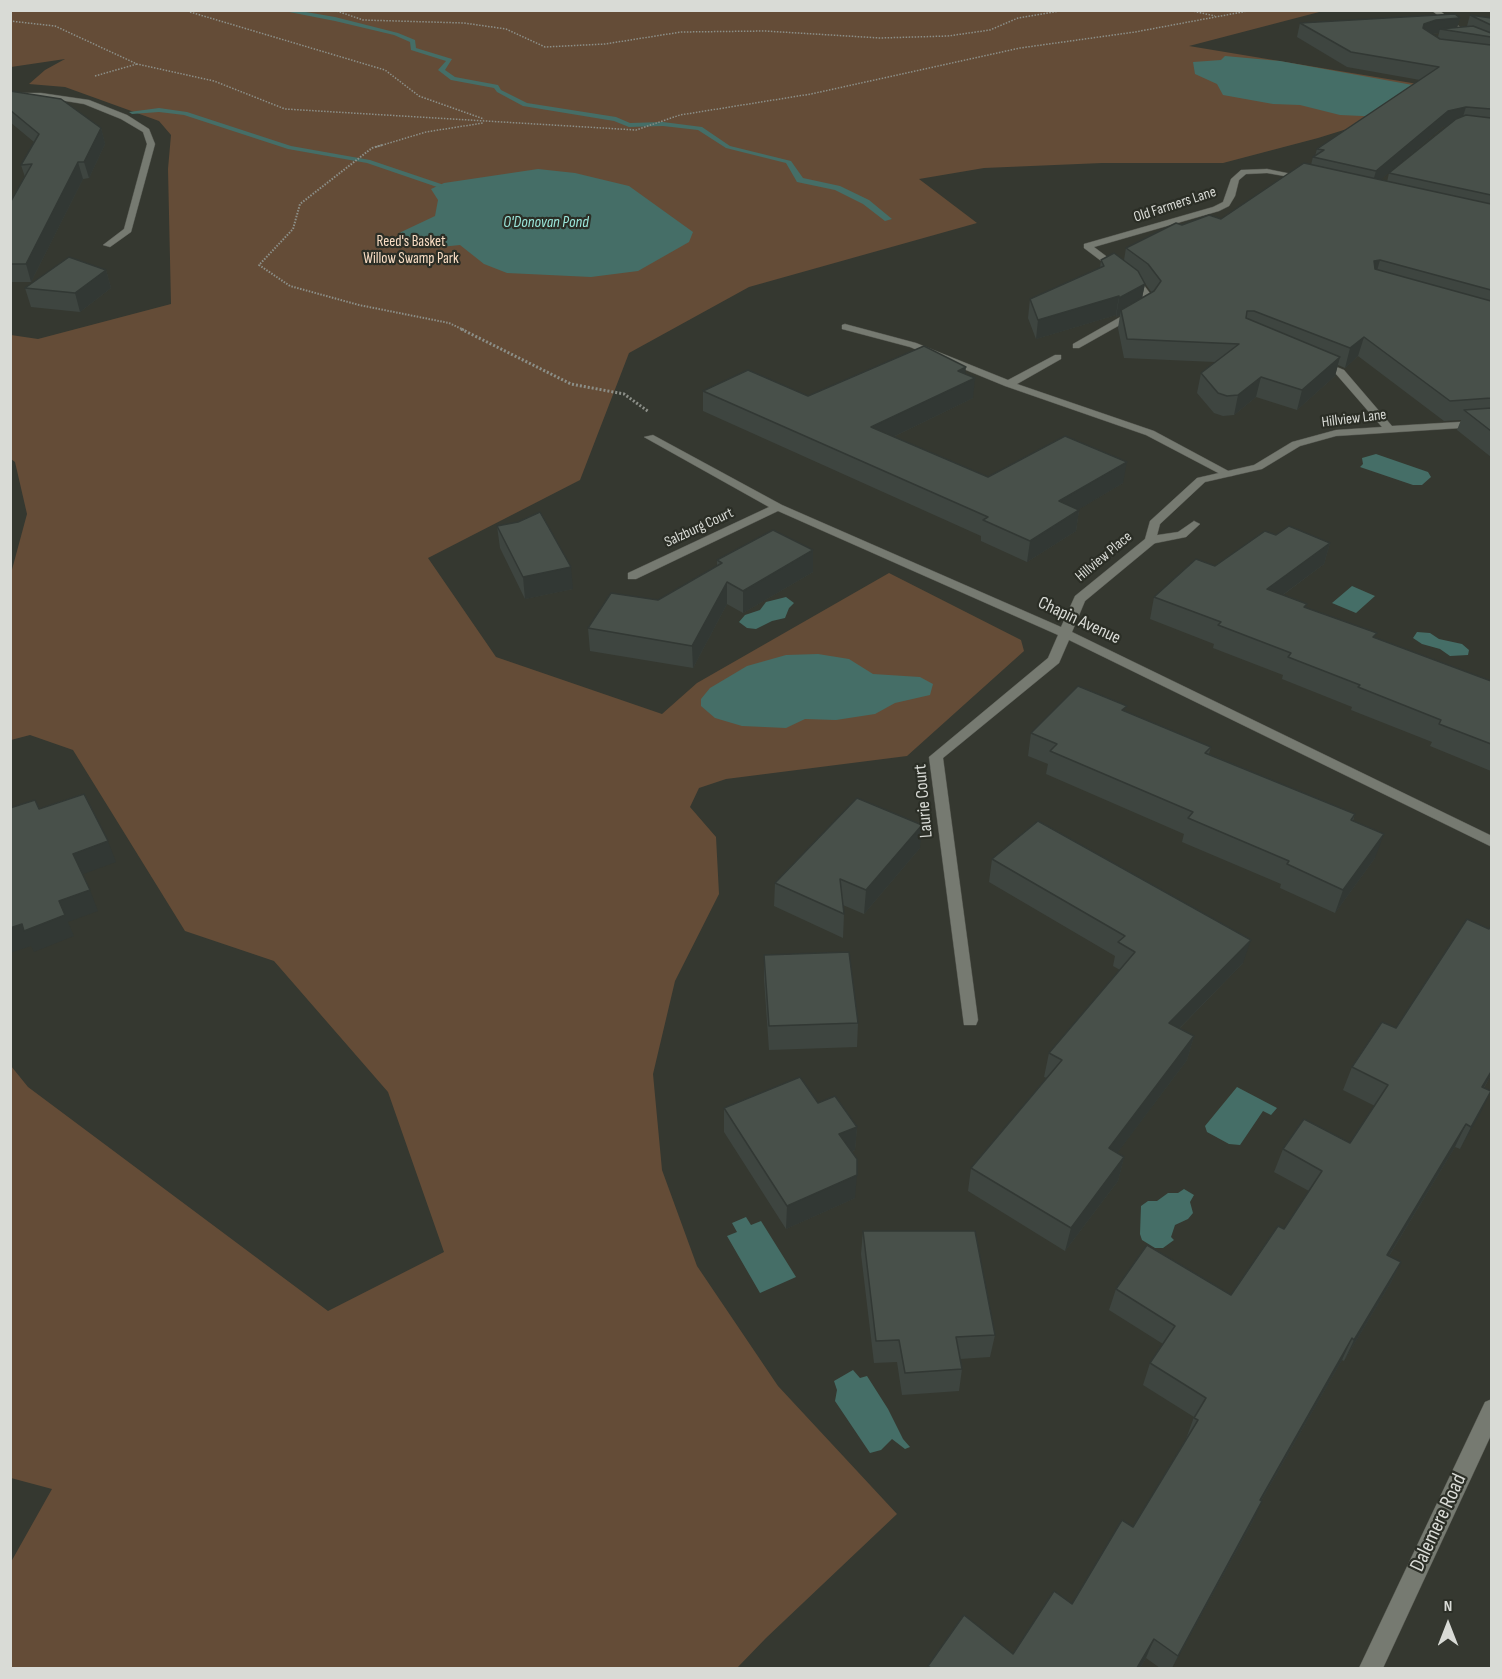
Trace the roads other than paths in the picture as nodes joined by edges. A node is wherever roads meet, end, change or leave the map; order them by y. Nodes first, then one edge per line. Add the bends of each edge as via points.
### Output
1 (1434, 10) edge
2 (1469, 36) junction
3 (1452, 37) edge
4 (1491, 47) edge
5 (10, 95) edge
6 (1319, 180) edge
7 (107, 245) dead end
8 (844, 327) dead end
9 (1076, 346) dead end
10 (1058, 357) dead end
11 (1309, 359) edge
12 (1009, 384) junction
13 (1491, 423) edge
14 (1389, 429) junction
15 (653, 439) road end
16 (1228, 474) junction
17 (778, 507) junction
18 (1194, 525) dead end
19 (1151, 540) junction
20 (632, 576) dead end
21 (1064, 633) junction
22 (1491, 842) edge
23 (970, 1020) dead end
24 (1491, 1409) edge
25 (1371, 1668) edge

1 - 2 street
2 - 3 street
2 - 4 street
5 - 7 street via 67,97 86,102 124,117 146,131 151,144 128,230
6 - 9 street, Old Farmers Lane via 1277,171 1244,172 1235,179 1226,204 1216,209 1087,246 1140,286 1150,300 1148,306
8 - 12 street via 913,345
10 - 12 street
11 - 14 street via 1340,372
12 - 16 street via 1150,433
13 - 14 street, Hillview Lane
14 - 16 street, Hillview Lane via 1336,433 1296,444 1258,466
15 - 17 street, Chapin Avenue
16 - 19 street, Hillview Place via 1201,480 1154,523
17 - 20 street, Salzburg Court
17 - 21 street, Chapin Avenue
18 - 19 street via 1182,535
19 - 21 street, Hillview Place via 1079,600
21 - 22 street, Chapin Avenue
21 - 23 street, Laurie Court via 1054,660 936,757
24 - 25 street, Dalemere Road

